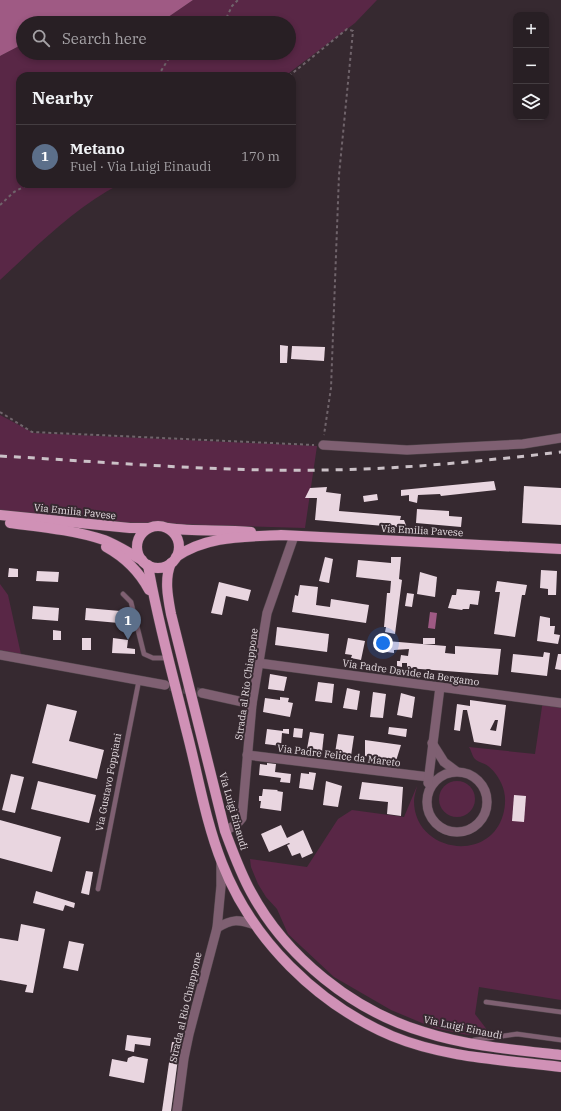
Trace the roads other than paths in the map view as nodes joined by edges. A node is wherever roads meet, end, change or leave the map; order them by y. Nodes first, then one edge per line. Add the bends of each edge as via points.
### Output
1 (561, 438) edge
2 (323, 445) road end
3 (0, 516) edge
4 (0, 522) edge
5 (164, 527) junction
6 (148, 528) junction
7 (65, 530) junction
8 (281, 535) junction
9 (294, 536) junction
10 (561, 549) edge
11 (174, 560) junction
12 (145, 562) junction
13 (123, 594) dead end
14 (155, 598) junction
15 (0, 655) edge
16 (169, 658) junction
17 (258, 663) junction
18 (139, 680) junction
19 (165, 685) tunnel mouth
20 (440, 687) junction
21 (202, 693) tunnel mouth
22 (561, 703) edge
23 (252, 704) junction
24 (432, 744) junction
25 (247, 755) junction
26 (456, 771) junction
27 (429, 777) junction
28 (428, 791) junction
29 (226, 830) junction
30 (221, 862) junction
31 (98, 889) dead end
32 (255, 925) junction
33 (217, 928) junction
34 (486, 1002) dead end
35 (561, 1012) edge
36 (561, 1040) edge
37 (466, 1042) junction
38 (561, 1056) edge
39 (561, 1067) edge
40 (177, 1111) edge

1 - 2 street via 523,444 407,450
3 - 6 main road, Via Emilia Pavese
4 - 7 main road
5 - 6 main road
5 - 8 main road, Via Emilia Pavese
5 - 11 main road via 178,539 179,548
6 - 12 main road via 138,542 139,554
7 - 12 main road via 104,540
7 - 14 main road via 95,541 115,552 142,577
8 - 9 main road, Via Emilia Pavese
8 - 11 main road, Via Emilia Pavese via 203,543 187,550
9 - 10 main road, Via Emilia Pavese
9 - 17 street, Strada al Rio Chiappone via 267,613
11 - 12 main road via 160,568
11 - 29 main road, Via Luigi Einaudi via 168,570 171,614
12 - 14 main road
13 - 16 lane via 131,602 144,654 152,658
14 - 16 main road
15 - 18 street
16 - 30 main road
17 - 20 street, Via Padre Davide da Bergamo
17 - 23 street, Strada al Rio Chiappone
18 - 19 street
18 - 31 lane, Via Gustavo Foppiani
20 - 22 street, Via Padre Davide da Bergamo
20 - 24 street
21 - 23 street
23 - 25 street, Strada al Rio Chiappone
24 - 26 street via 440,758
24 - 27 street
25 - 27 street, Via Padre Felice da Mareto
25 - 29 street, Strada al Rio Chiappone via 242,818
26 - 28 street via 439,777
26 - 28 street via 476,778 486,795 484,815 470,830 450,832 432,821 426,801
27 - 28 street
29 - 37 main road, Via Luigi Einaudi via 234,856 251,893 278,933 314,970 364,1006 394,1021 423,1032
30 - 32 main road
30 - 33 street, Strada al Rio Chiappone
32 - 33 street via 229,921
32 - 39 main road via 298,975 316,991 369,1025 393,1036 438,1050
33 - 40 street, Strada al Rio Chiappone via 189,1034
34 - 35 lane
36 - 37 lane via 517,1034
37 - 38 main road, Via Luigi Einaudi

